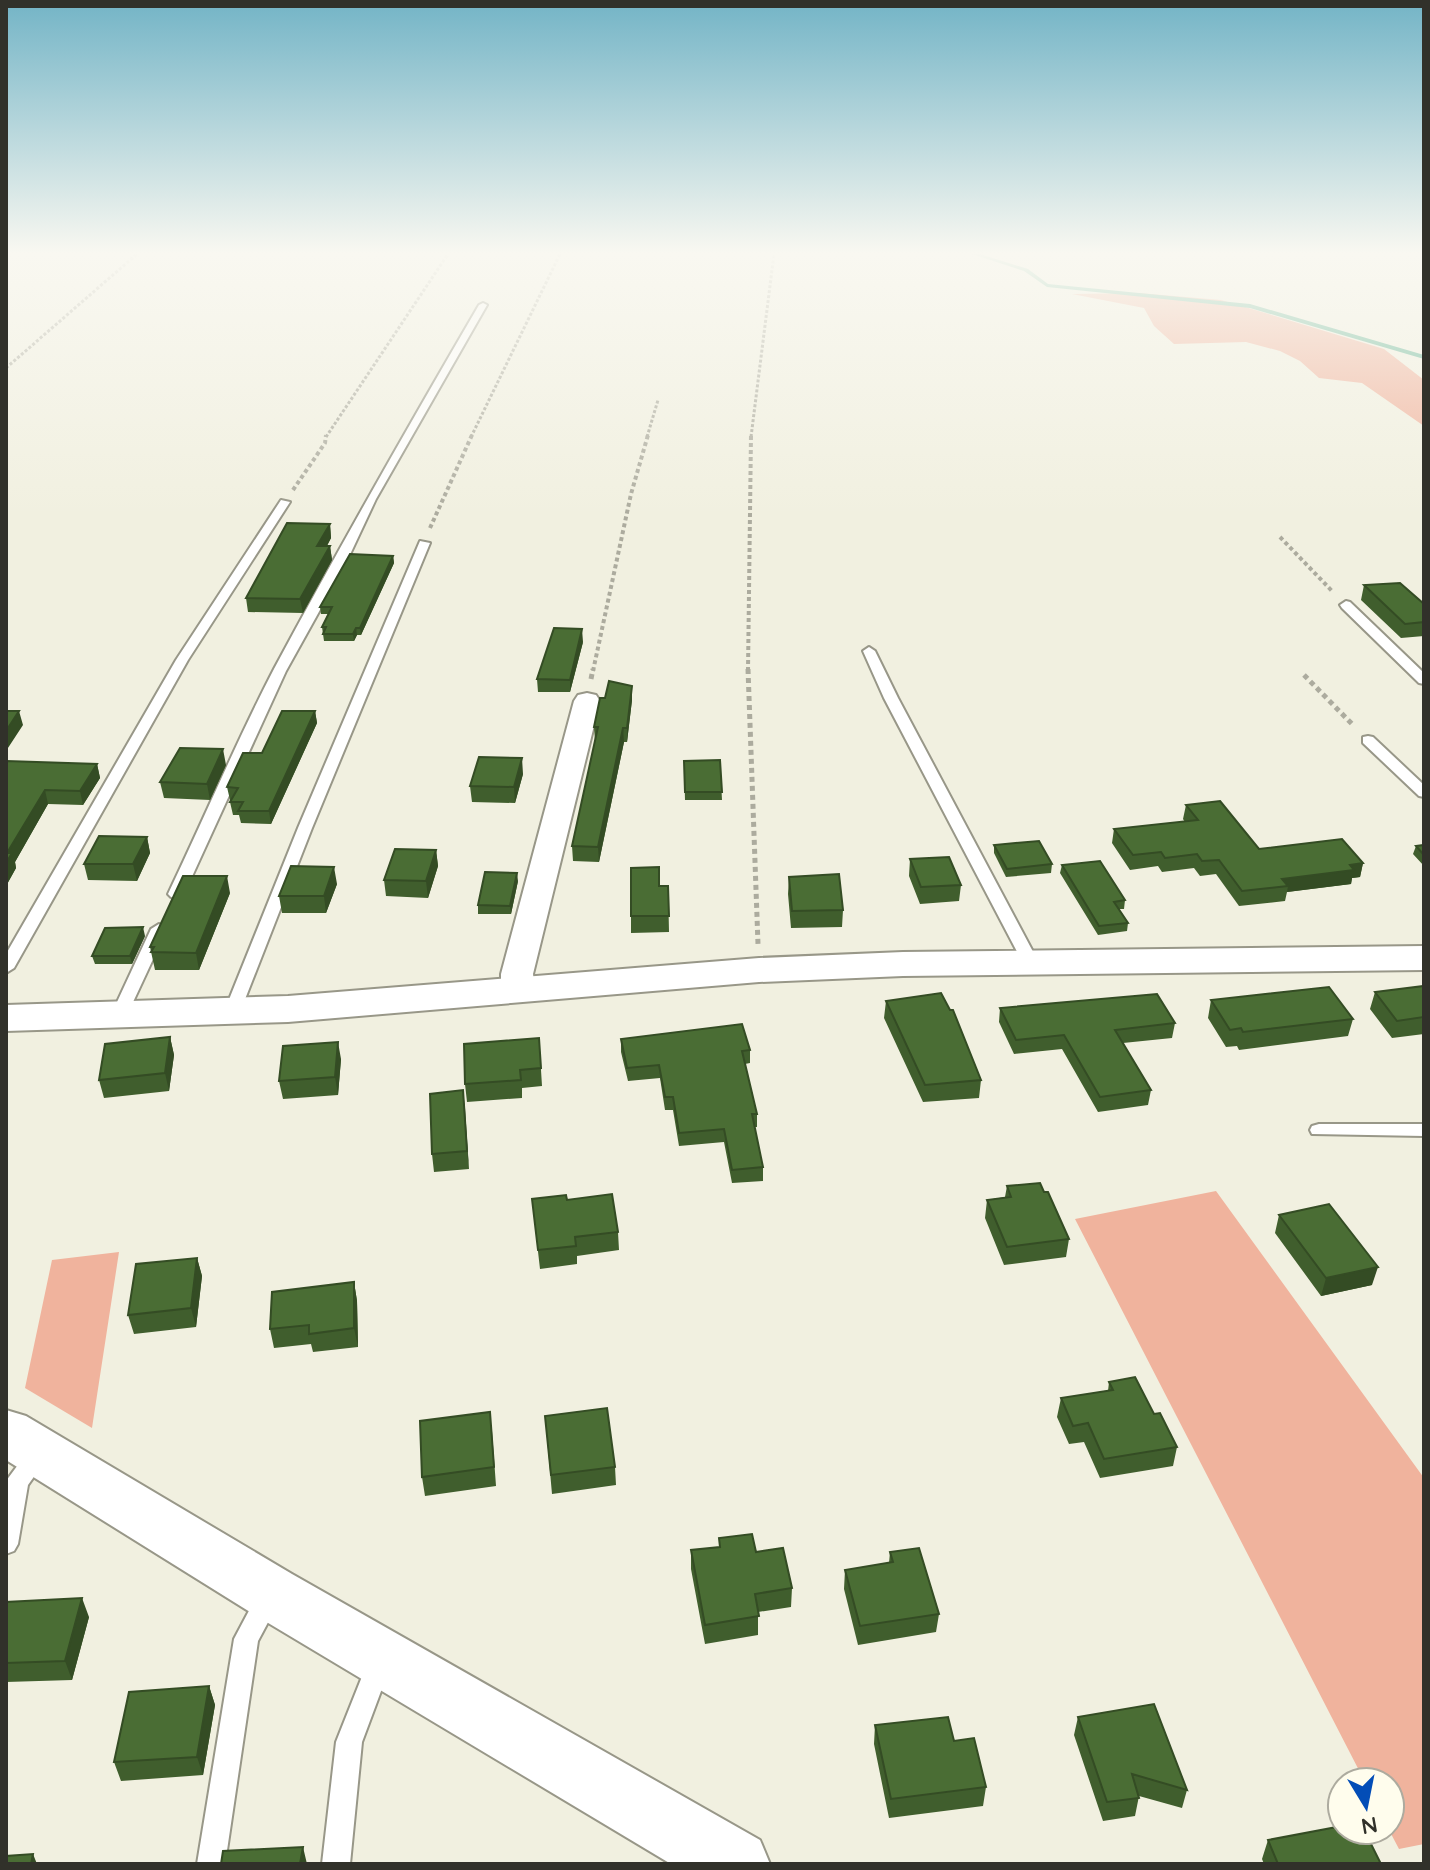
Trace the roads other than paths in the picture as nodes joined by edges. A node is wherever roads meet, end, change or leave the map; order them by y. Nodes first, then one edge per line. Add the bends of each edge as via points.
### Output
1 (462, 341) edge
2 (285, 502) road end
3 (424, 543) road end
4 (1346, 605) road end
5 (869, 651) dead end
6 (1424, 680) edge
7 (587, 701) road end
8 (1368, 740) road end
9 (1424, 793) edge
10 (173, 900) edge
11 (166, 915) edge
12 (1423, 960) edge
13 (1031, 963) junction
14 (6, 968) edge
15 (518, 989) junction
16 (232, 1012) junction
17 (119, 1015) junction
18 (6, 1018) edge
19 (1319, 1130) dead end
20 (1424, 1130) edge
21 (17, 1465) edge
22 (6, 1544) edge
23 (271, 1593) junction
24 (382, 1658) junction
25 (718, 1859) edge
26 (211, 1864) edge
27 (336, 1864) edge

1 - 10 lane via 280,671
2 - 14 lane via 182,660
3 - 16 lane
4 - 6 lane
5 - 13 lane
7 - 15 street via 517,974
8 - 9 lane
11 - 17 lane
12 - 13 street
13 - 15 street via 759,970
15 - 16 street
16 - 17 street
17 - 18 street
19 - 20 lane
21 - 22 lane
21 - 23 street
23 - 24 street
23 - 26 lane via 246,1639
24 - 25 street
24 - 27 lane via 349,1742

